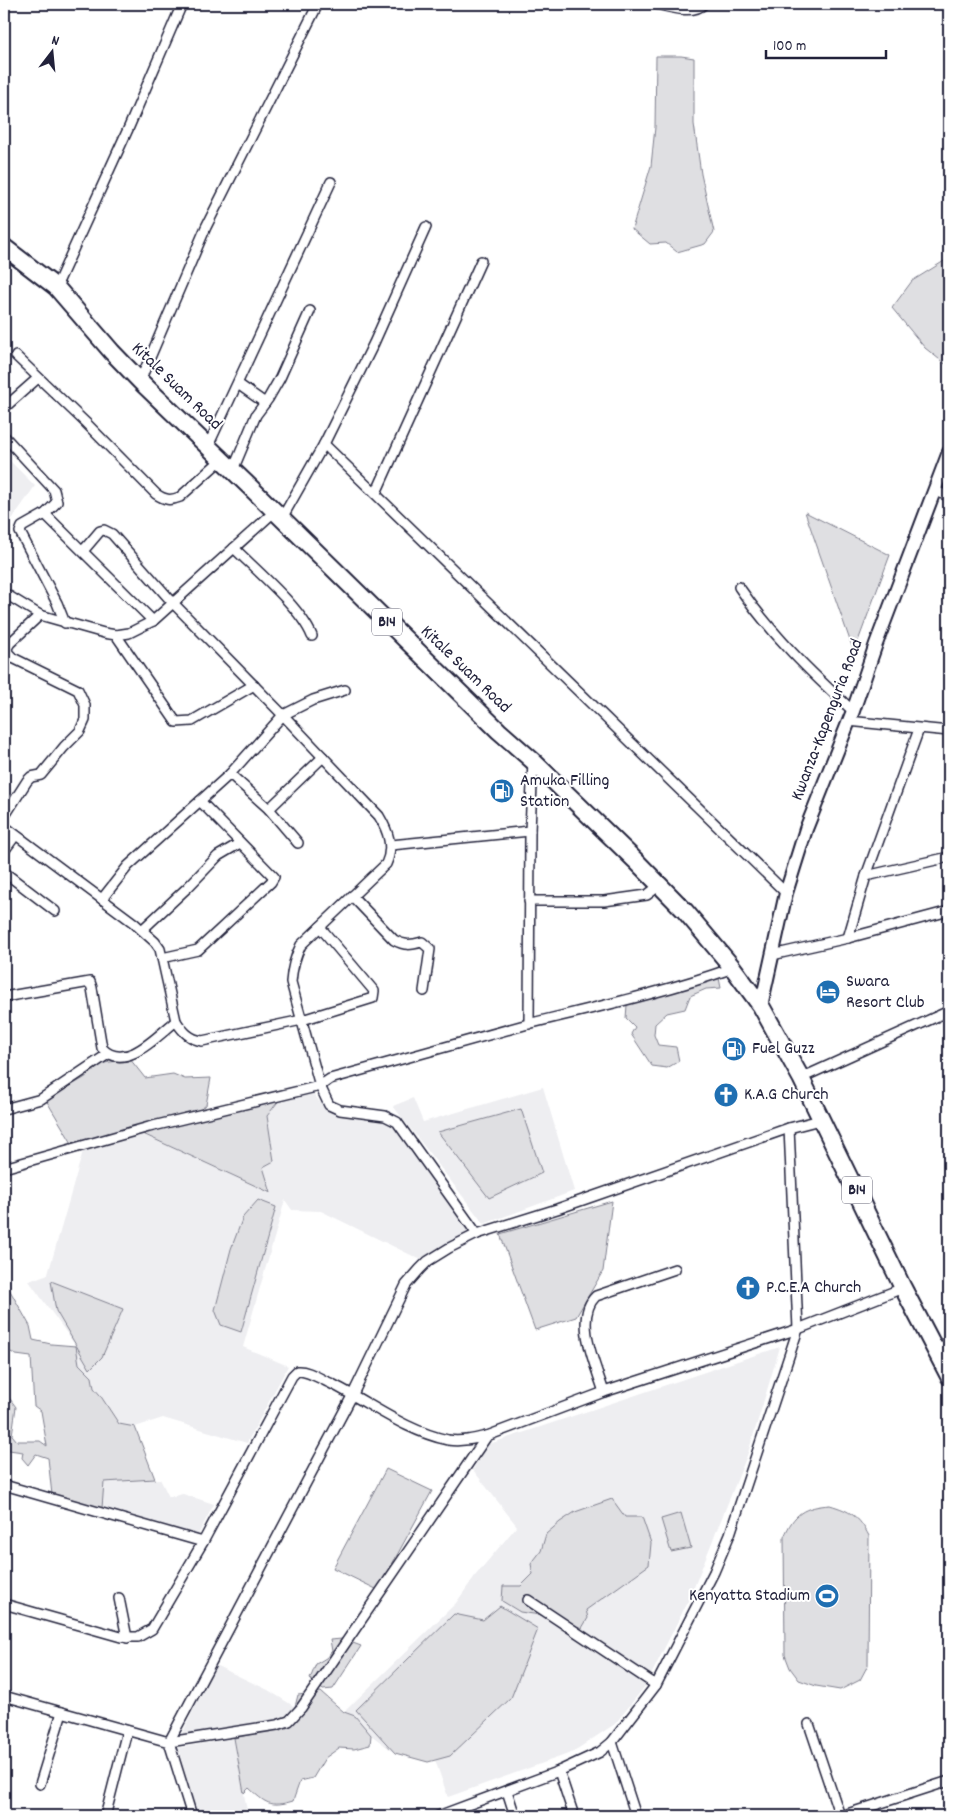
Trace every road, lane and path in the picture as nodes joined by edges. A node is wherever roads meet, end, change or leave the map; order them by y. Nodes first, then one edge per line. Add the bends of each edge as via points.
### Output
1 (182, 4) edge
2 (318, 4) edge
3 (656, 4) edge
4 (704, 4) edge
5 (331, 182) dead end
6 (426, 227) dead end
7 (4, 247) edge
8 (481, 261) dead end
9 (56, 287) junction
10 (310, 311) dead end
11 (16, 356) dead end
12 (38, 378) junction
13 (140, 381) junction
14 (238, 384) junction
15 (265, 403) junction
16 (4, 408) edge
17 (4, 436) edge
18 (324, 444) junction
19 (208, 446) junction
20 (949, 452) edge
21 (227, 465) junction
22 (935, 491) junction
23 (376, 493) junction
24 (949, 496) edge
25 (45, 514) junction
26 (278, 515) junction
27 (234, 548) junction
28 (83, 551) junction
29 (739, 587) dead end
30 (4, 594) edge
31 (173, 604) junction
32 (40, 615) junction
33 (153, 620) junction
34 (66, 623) junction
35 (116, 635) junction
36 (312, 636) dead end
37 (7, 641) edge
38 (254, 685) junction
39 (345, 690) dead end
40 (283, 715) junction
41 (850, 716) junction
42 (919, 729) junction
43 (949, 731) edge
44 (323, 757) junction
45 (533, 761) junction
46 (230, 774) junction
47 (200, 801) junction
48 (269, 809) junction
49 (4, 817) edge
50 (4, 826) edge
51 (530, 831) junction
52 (15, 836) junction
53 (298, 842) dead end
54 (240, 843) junction
55 (391, 845) junction
56 (4, 851) edge
57 (949, 857) edge
58 (4, 872) edge
59 (866, 876) junction
60 (660, 885) junction
61 (786, 893) junction
62 (352, 896) junction
63 (102, 899) junction
64 (529, 901) junction
65 (55, 911) dead end
66 (949, 911) edge
67 (320, 927) junction
68 (142, 930) junction
69 (848, 938) junction
70 (772, 956) junction
71 (162, 958) junction
72 (733, 968) junction
73 (424, 990) dead end
74 (4, 997) edge
75 (761, 1006) junction
76 (949, 1011) edge
77 (302, 1020) junction
78 (176, 1021) junction
79 (529, 1024) junction
80 (108, 1054) junction
81 (801, 1078) junction
82 (320, 1086) junction
83 (4, 1109) edge
84 (820, 1120) junction
85 (789, 1128) junction
86 (4, 1168) edge
87 (477, 1234) junction
88 (675, 1269) dead end
89 (903, 1288) junction
90 (798, 1329) junction
91 (949, 1340) edge
92 (938, 1354) junction
93 (949, 1376) edge
94 (604, 1392) junction
95 (353, 1394) junction
96 (487, 1436) junction
97 (4, 1485) edge
98 (203, 1542) junction
99 (119, 1598) dead end
100 (528, 1600) dead end
101 (4, 1604) edge
102 (127, 1638) junction
103 (656, 1686) junction
104 (4, 1696) edge
105 (62, 1712) junction
106 (809, 1724) dead end
107 (128, 1731) junction
108 (168, 1742) junction
109 (612, 1742) junction
110 (560, 1771) junction
111 (949, 1781) edge
112 (40, 1784) dead end
113 (507, 1792) junction
114 (106, 1813) dead end
115 (456, 1814) edge
116 (192, 1816) edge
117 (438, 1816) edge
118 (515, 1816) edge
119 (574, 1816) edge
120 (636, 1816) edge
121 (841, 1816) edge

1 - 9 street
2 - 13 street via 206,227
3 - 4 street via 686,9 700,8
5 - 14 street
6 - 18 street
7 - 9 highway, Kitale Suam Road / B14
8 - 23 street
9 - 13 highway, Kitale Suam Road / B14
10 - 15 street
11 - 12 street
12 - 16 street
12 - 21 street via 165,500 180,497
13 - 19 highway, Kitale Suam Road / B14
14 - 15 street
14 - 19 street
15 - 21 street
17 - 25 street via 54,490 57,502
18 - 23 street
18 - 26 street
19 - 21 highway, Kitale Suam Road / B14
20 - 22 street, Kwanza-Kapenguria Road
21 - 26 highway, Kitale Suam Road / B14
22 - 24 street
22 - 41 street, Kwanza-Kapenguria Road
23 - 61 street
25 - 28 street
25 - 34 street via 22,526 20,532
26 - 27 street
26 - 45 highway, Kitale Suam Road / B14 via 498,731
27 - 31 street
27 - 36 street via 290,605
28 - 31 street via 100,531 112,534
28 - 33 street
29 - 41 street via 785,646
30 - 32 street
31 - 33 street
31 - 38 street
32 - 34 street
32 - 37 street
33 - 35 street via 129,633
34 - 35 street
35 - 38 street via 176,722 192,720
37 - 49 street via 8,653 13,658 78,690 83,696 85,720 80,731 41,775 27,780
38 - 40 street
39 - 40 street via 313,700
40 - 44 street
40 - 46 street
41 - 42 street
41 - 61 street, Kwanza-Kapenguria Road via 806,829
42 - 43 street
42 - 59 street
44 - 48 street
44 - 55 street via 379,816
45 - 51 street
45 - 60 highway, Kitale Suam Road / B14
46 - 47 street
46 - 48 street
47 - 54 street
47 - 63 street via 128,866
48 - 53 street
50 - 52 street
51 - 55 street
51 - 64 street
52 - 56 street
52 - 63 street
54 - 68 street via 218,856
54 - 71 street via 274,877 198,950
55 - 62 street via 386,864
57 - 59 street
58 - 65 street
59 - 69 street
60 - 64 street via 646,895 604,901
60 - 72 highway, Kitale Suam Road / B14
61 - 70 street, Kwanza-Kapenguria Road
62 - 67 street
62 - 73 street via 394,940 410,946 422,942 430,950
63 - 68 street
64 - 79 street
66 - 69 street
67 - 77 street via 301,945 292,970 291,982
67 - 77 street via 375,996 370,1001
68 - 71 street via 160,949
69 - 70 street
70 - 75 street, Kwanza-Kapenguria Road
71 - 78 street
72 - 75 highway, Kitale Suam Road / B14
72 - 79 street via 695,982
74 - 80 street via 90,982 102,1048
75 - 81 highway, B14
76 - 81 street
77 - 78 street via 202,1042 190,1037
77 - 82 street
78 - 80 street via 137,1052 124,1056
79 - 82 street via 330,1079
80 - 83 street via 41,1099
81 - 84 highway, B14
82 - 86 street via 149,1127
82 - 87 street via 329,1105 340,1110 386,1116 397,1122
84 - 85 street
84 - 89 highway, B14
85 - 87 street
85 - 90 street
87 - 95 street via 428,1261 406,1285
88 - 94 street via 596,1296 590,1302 586,1312 588,1343
89 - 90 street
89 - 92 highway, B14
90 - 94 street
90 - 103 street via 730,1534
91 - 92 street
92 - 93 highway, B14
94 - 96 street
95 - 96 street via 425,1433 450,1440
95 - 98 street via 301,1370 295,1372
95 - 108 street
96 - 108 street via 289,1721
97 - 98 street
98 - 102 street via 152,1629 138,1638
99 - 102 street
100 - 103 street
101 - 102 street
103 - 109 street
104 - 105 street
105 - 107 street
105 - 112 street
106 - 121 street
107 - 108 street
107 - 114 street
108 - 116 street
109 - 110 street via 600,1752
109 - 120 street
110 - 113 street
110 - 119 street
111 - 121 street
113 - 115 street
113 - 118 street
115 - 117 street

